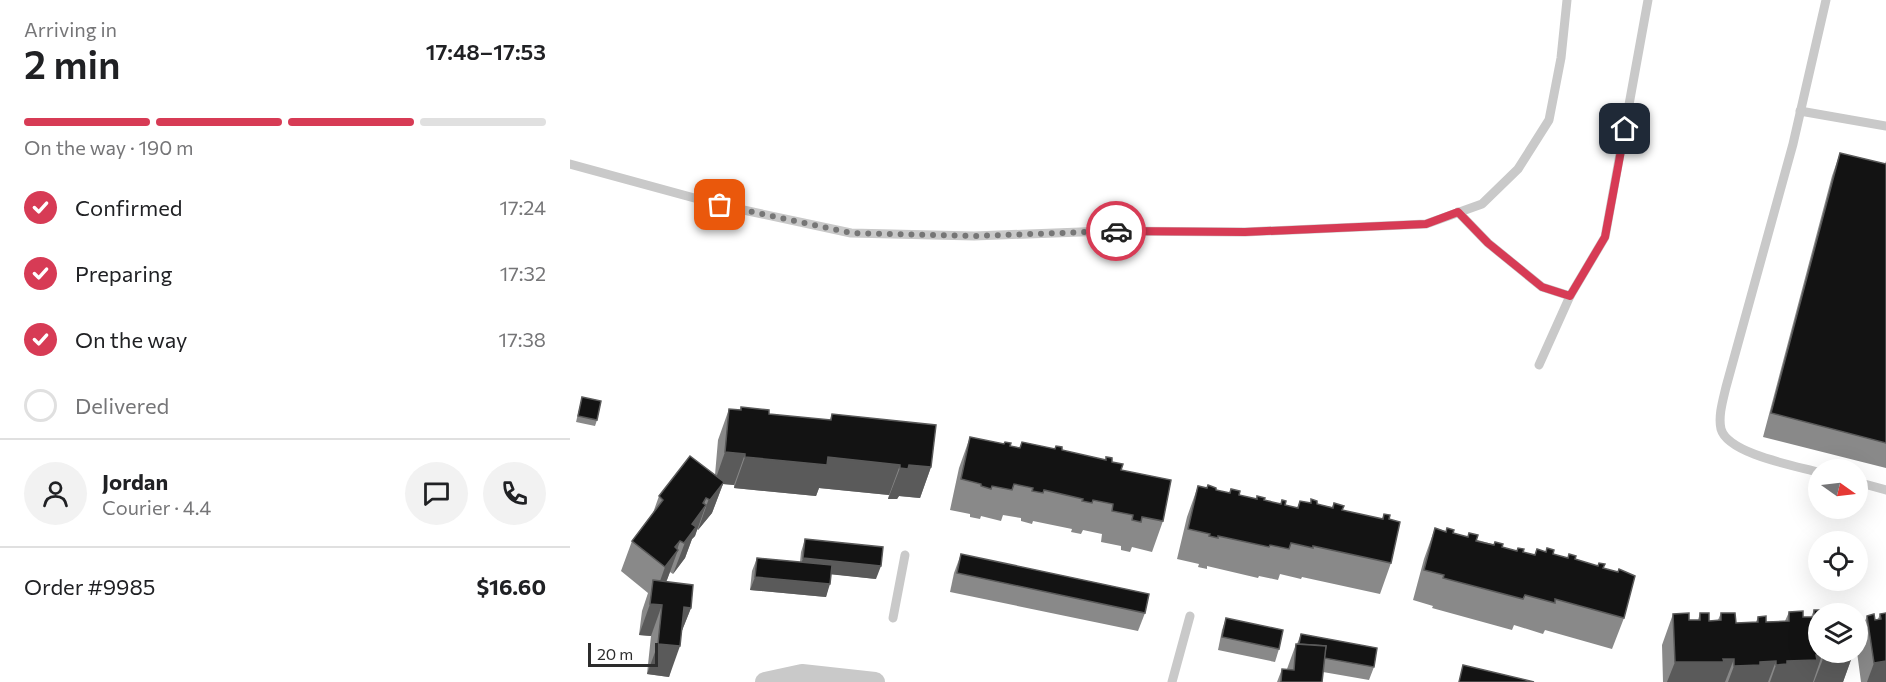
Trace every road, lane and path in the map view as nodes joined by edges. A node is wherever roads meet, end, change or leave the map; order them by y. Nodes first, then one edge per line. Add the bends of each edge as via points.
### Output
1 (1567, 0) edge
2 (1648, 0) edge
3 (1826, 0) edge
4 (1800, 111) junction
5 (1886, 126) edge
6 (570, 164) edge
7 (1458, 212) junction
8 (1570, 296) junction
9 (1539, 365) dead end
10 (1808, 469) edge
11 (1868, 485) edge
12 (1886, 490) edge
13 (905, 555) dead end
14 (1190, 616) dead end
15 (893, 618) dead end
16 (765, 682) edge
17 (876, 682) edge
18 (1172, 682) edge

1 - 7 lane via 1549,120 1518,169 1482,204
2 - 8 lane via 1605,237
3 - 4 lane
4 - 5 lane
4 - 10 lane via 1720,416 1725,437 1742,448
6 - 7 lane via 720,205 851,233 974,236 1106,231 1245,232 1426,224
7 - 8 lane via 1488,243 1542,287
8 - 9 lane
11 - 12 lane
13 - 15 lane
14 - 18 lane
16 - 17 street via 802,674

